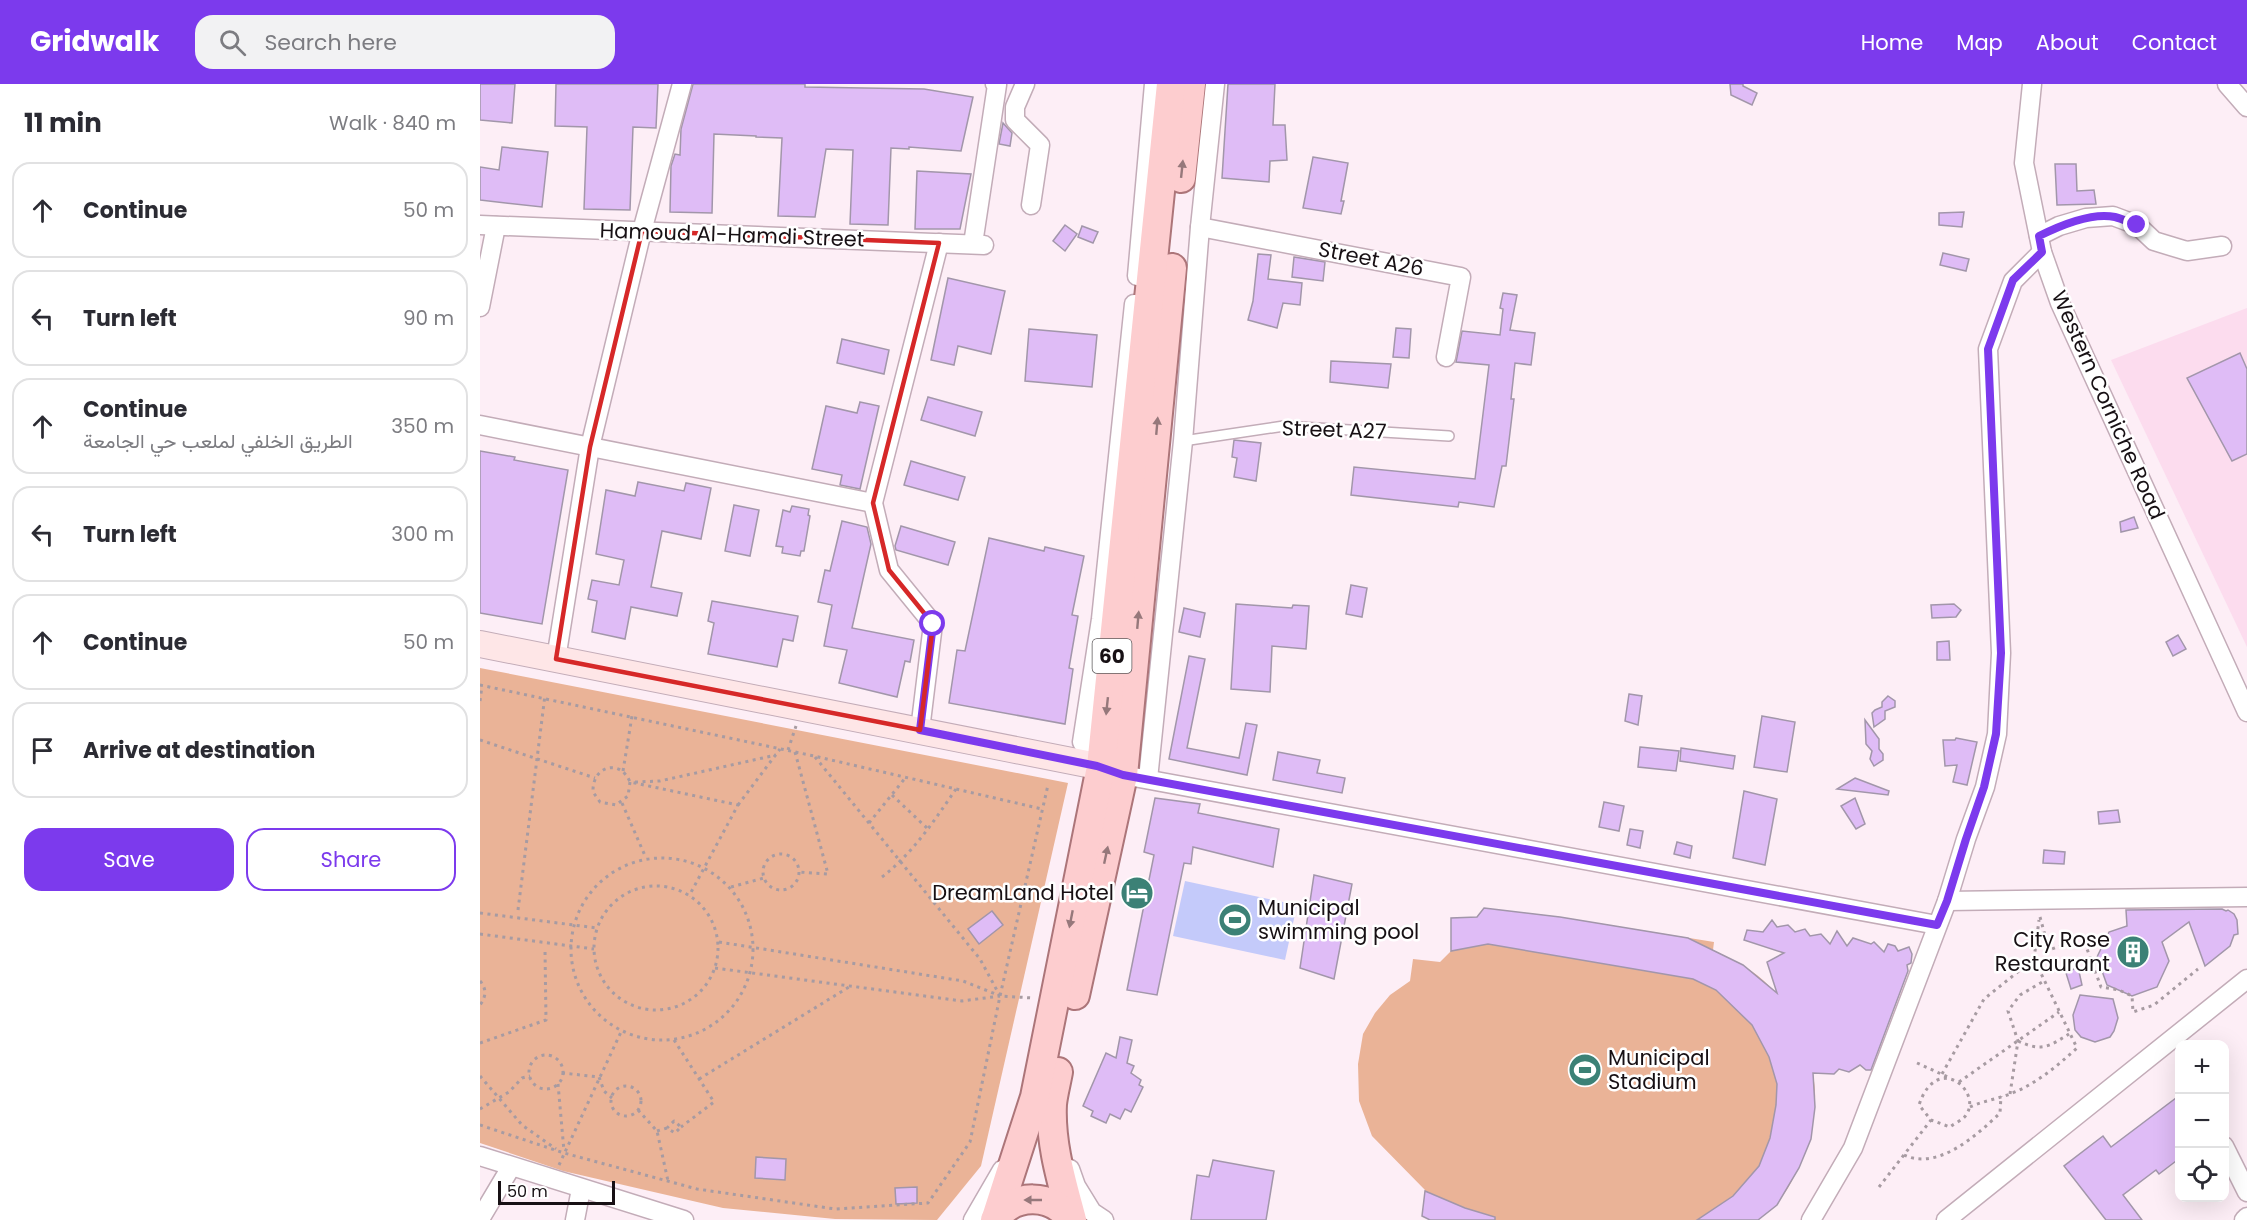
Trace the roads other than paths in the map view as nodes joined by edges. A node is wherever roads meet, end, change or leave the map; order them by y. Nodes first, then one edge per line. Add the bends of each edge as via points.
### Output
1 (682, 84) edge
2 (995, 84) edge
3 (1025, 84) edge
4 (1154, 84) edge
5 (1170, 84) edge
6 (1191, 84) edge
7 (1215, 84) edge
8 (2032, 84) edge
9 (2227, 84) edge
10 (2247, 107) edge
11 (1032, 205) dead end
12 (488, 225) edge
13 (1200, 227) junction
14 (642, 231) junction
15 (939, 243) junction
16 (2041, 244) junction
17 (2222, 246) dead end
18 (480, 307) edge
19 (1446, 357) dead end
20 (480, 425) edge
21 (1449, 436) dead end
22 (1184, 441) junction
23 (590, 447) junction
24 (873, 504) junction
25 (480, 644) edge
26 (556, 659) junction
27 (2247, 712) edge
28 (920, 730) junction
29 (1117, 772) junction
30 (2247, 897) edge
31 (1947, 901) junction
32 (1937, 925) junction
33 (2247, 979) edge
34 (2181, 1040) edge
35 (2175, 1046) edge
36 (1052, 1121) junction
37 (2225, 1148) edge
38 (480, 1156) edge
39 (510, 1167) junction
40 (581, 1189) junction
41 (2247, 1192) edge
42 (480, 1219) edge
43 (575, 1220) edge
44 (684, 1220) edge
45 (989, 1220) edge
46 (1072, 1220) edge
47 (1104, 1220) edge
48 (1811, 1220) edge
49 (1946, 1220) edge

1 - 14 street
2 - 15 street, Hamoud Al-Hamdi Street via 979,244
3 - 11 street via 1015,106 1015,120 1040,145
4 - 29 street via 1101,620 1082,742
5 -> 29 main road, 60
29 -> 6 main road, 60
7 - 13 street
8 - 16 street, Western Corniche Road via 2024,163
9 - 10 street
12 - 14 street, Hamoud Al-Hamdi Street
12 - 18 street
13 - 19 street, Street A26 via 1461,276
13 - 22 street
14 - 15 street, Hamoud Al-Hamdi Street
14 - 23 street
15 - 24 street
16 - 17 street via 2060,226 2086,218 2113,216 2137,225 2154,242 2187,251
16 - 27 street, Western Corniche Road via 2060,303
16 - 31 street via 2013,280 1988,349 2001,632 1996,734 1984,787
20 - 23 street
21 - 22 lane, Street A27 via 1284,426
22 - 29 street
23 - 24 street
23 - 26 street
24 - 28 street via 889,570 933,624
25 - 26 street
26 - 28 street
28 - 29 street
29 - 32 street
36 -> 29 main road, 60 via 1052,1102
29 -> 45 main road, 60 via 1055,1000 1035,1097
30 - 31 street
31 - 32 street
32 - 48 street via 1853,1148
33 - 34 street
35 - 49 street
36 - 46 main road, 60 via 1058,1169
36 - 47 street via 1076,1186 1092,1212
37 - 41 street
38 - 39 street
39 - 40 street
39 - 42 street
40 - 43 street
40 - 44 street
46 -> 45 main road via 1053,1203 1034,1199 1015,1202

